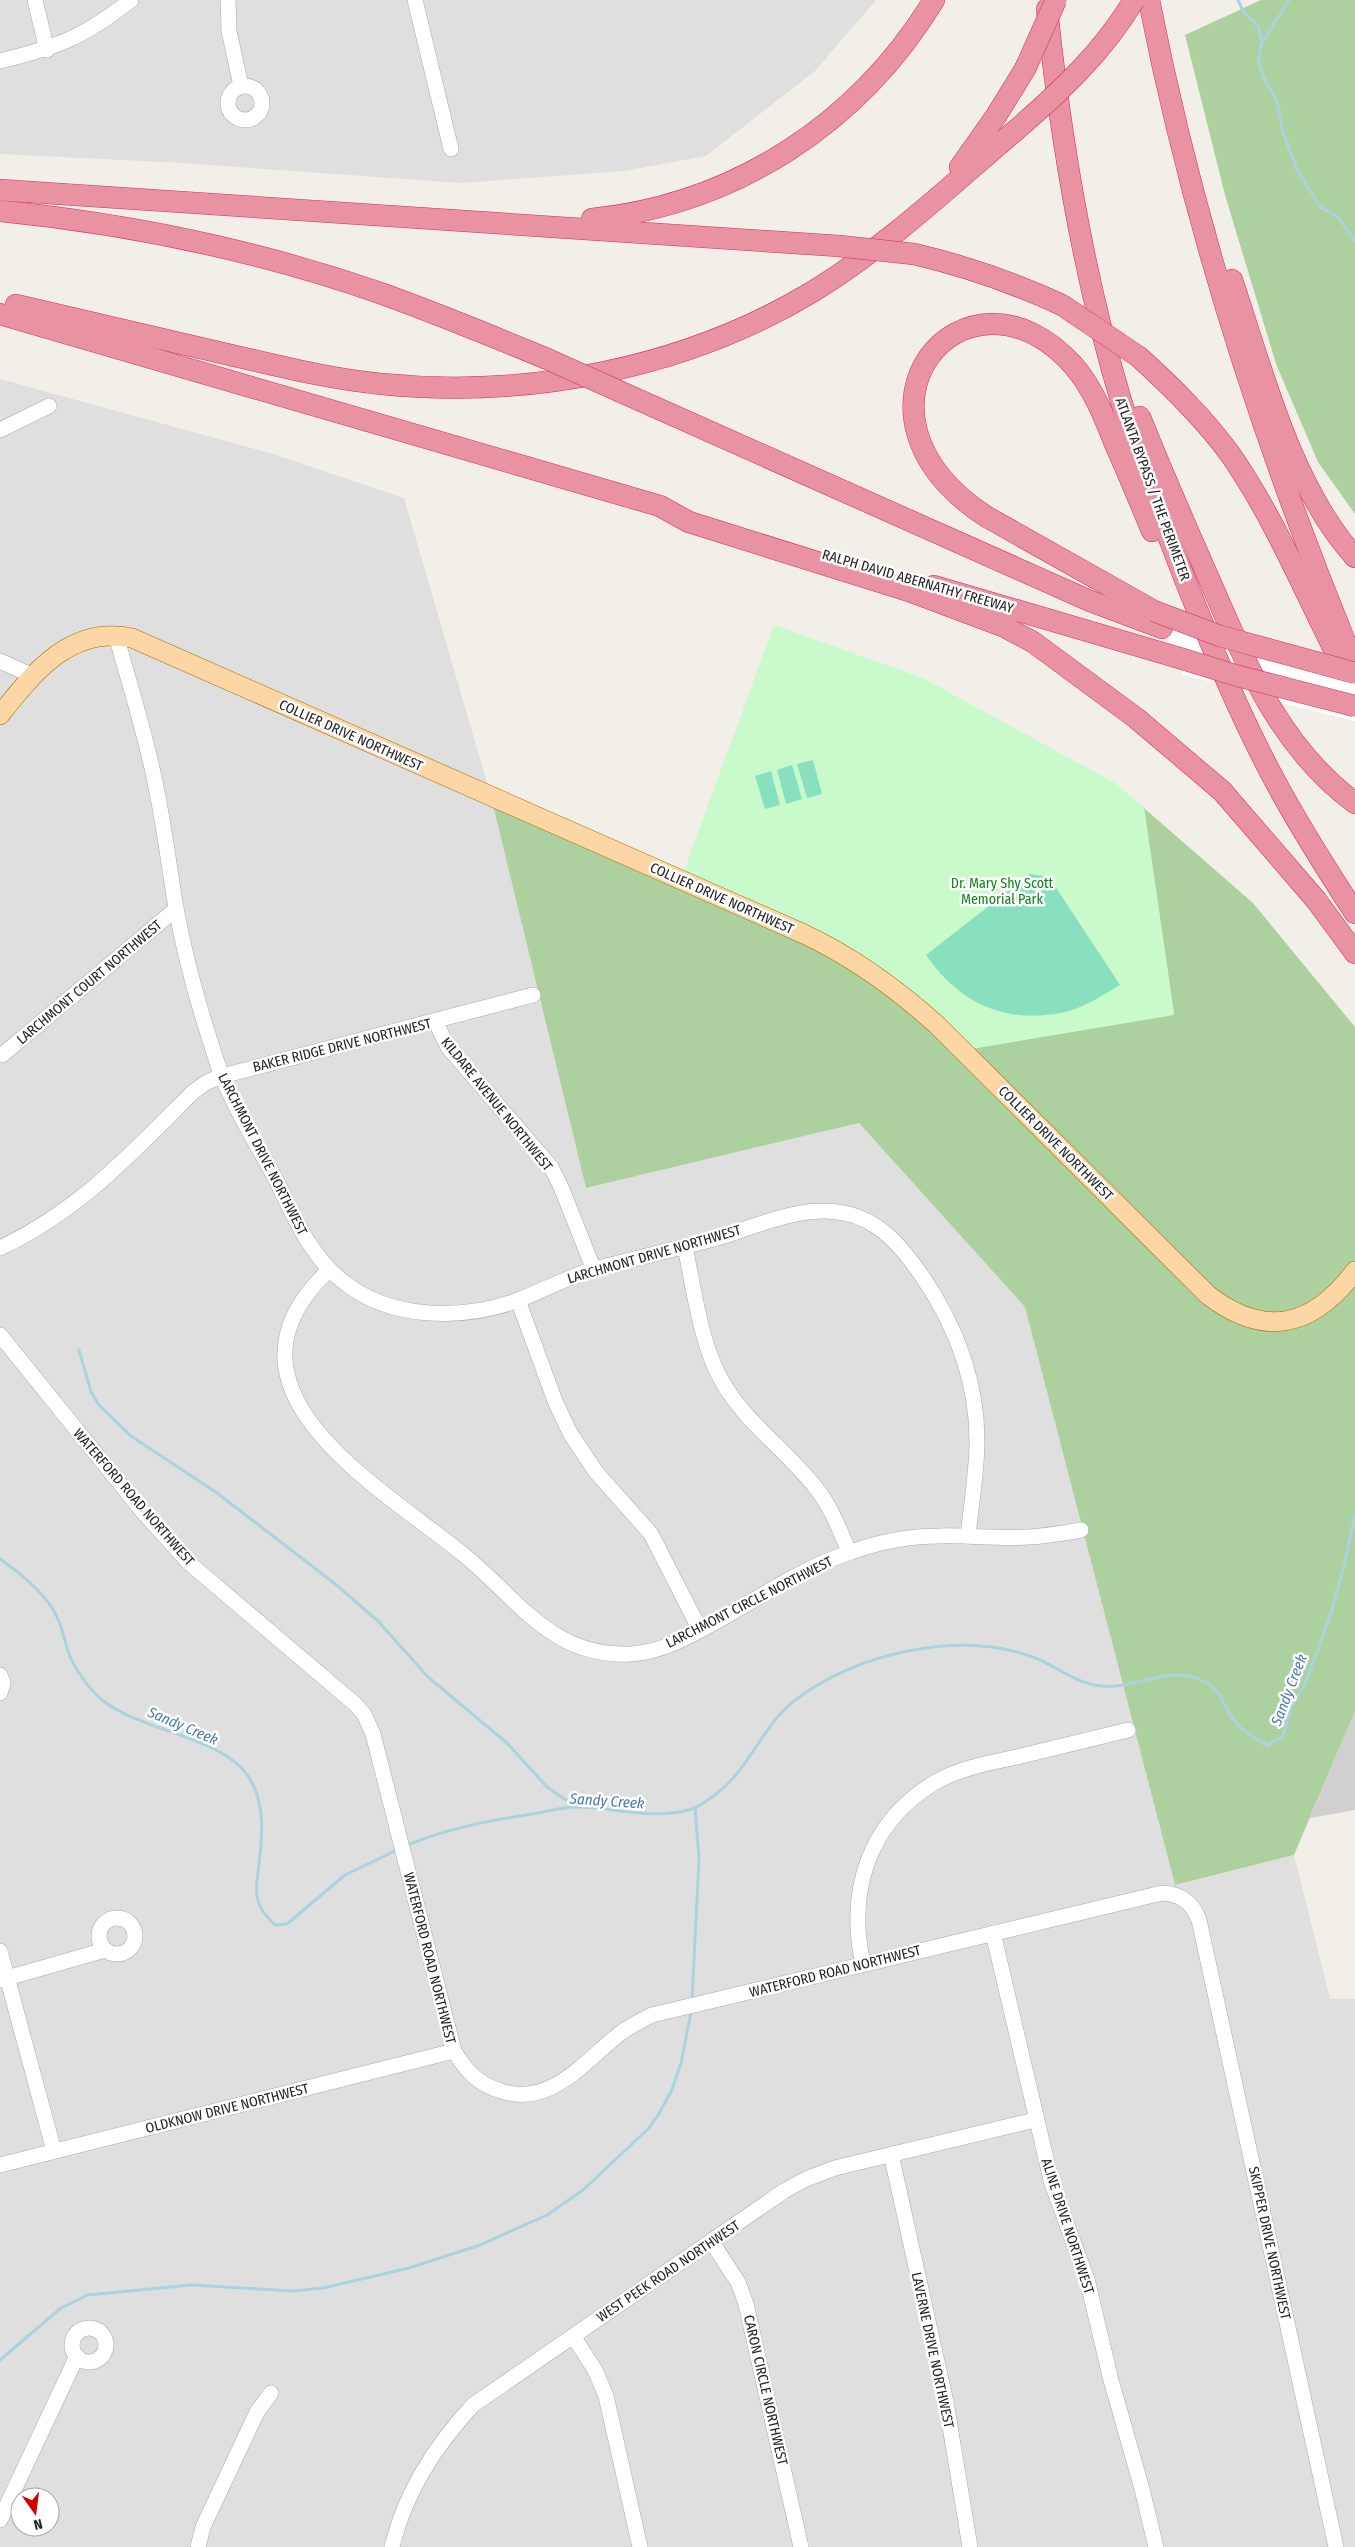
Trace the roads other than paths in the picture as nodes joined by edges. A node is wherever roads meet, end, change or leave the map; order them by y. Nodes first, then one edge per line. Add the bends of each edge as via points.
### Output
1 (35, 0) edge
2 (131, 0) edge
3 (228, 0) edge
4 (415, 0) edge
5 (934, 0) edge
6 (1046, 0) edge
7 (1056, 0) edge
8 (1134, 0) edge
9 (1149, 0) edge
10 (46, 50) junction
11 (0, 61) edge
12 (241, 86) dead end
13 (1170, 98) junction
14 (451, 149) dead end
15 (0, 190) edge
16 (0, 211) edge
17 (914, 217) junction
18 (491, 222) junction
19 (0, 301) edge
20 (0, 314) edge
21 (1099, 318) junction
22 (49, 406) dead end
23 (0, 430) edge
24 (660, 506) junction
25 (1355, 557) edge
26 (1158, 619) junction
27 (116, 635) junction
28 (0, 661) edge
29 (1355, 666) edge
30 (1355, 673) edge
31 (31, 675) junction
32 (1224, 680) junction
33 (1355, 685) edge
34 (1355, 706) edge
35 (0, 715) edge
36 (1355, 803) edge
37 (176, 909) junction
38 (1355, 913) edge
39 (1355, 953) edge
40 (533, 995) dead end
41 (435, 1021) junction
42 (2, 1055) dead end
43 (222, 1076) junction
44 (0, 1248) edge
45 (685, 1248) junction
46 (329, 1270) junction
47 (594, 1270) junction
48 (1355, 1270) edge
49 (518, 1300) junction
50 (0, 1335) edge
51 (1082, 1530) dead end
52 (968, 1536) junction
53 (849, 1552) junction
54 (700, 1630) junction
55 (0, 1675) edge
56 (0, 1693) edge
57 (1128, 1730) dead end
58 (993, 1933) junction
59 (1203, 1938) joint
60 (105, 1950) dead end
61 (0, 1951) edge
62 (863, 1964) junction
63 (4, 1979) edge
64 (454, 2051) junction
65 (1035, 2120) junction
66 (54, 2151) junction
67 (891, 2154) junction
68 (0, 2165) edge
69 (711, 2241) junction
70 (573, 2336) junction
71 (77, 2356) dead end
72 (271, 2393) dead end
73 (0, 2520) edge
74 (198, 2547) edge
75 (392, 2547) edge
76 (640, 2547) edge
77 (801, 2547) edge
78 (970, 2547) edge
79 (1156, 2547) edge
80 (1336, 2547) edge

1 - 10 street
2 - 10 street via 101,23
3 - 12 street via 228,31
4 - 14 street
5 - 18 highway via 899,51 851,103 796,146 746,175 699,195 631,214 574,221
6 - 21 highway, ATLANTA BYPASS / THE PERIMETER via 1072,199
7 - 17 highway, bridge via 1025,69 996,116 960,167
8 - 17 highway, bridge via 1080,72
9 - 13 highway
10 - 11 street
13 - 25 highway via 1284,434 1322,512
13 - 29 highway via 1210,253 1257,409 1306,546
15 - 18 highway
16 - 26 highway, bridge via 130,229 278,262 383,294 545,358 1090,600
17 - 19 highway via 865,257 817,289 732,332 622,368 524,383 412,386 326,377
18 - 30 highway, bridge via 914,254 998,277 1062,306 1139,357 1190,405 1230,454 1260,502 1336,652
20 - 24 highway
21 - 32 highway, ATLANTA BYPASS / THE PERIMETER via 1145,474
21 - 36 highway via 1257,687 1298,748 1328,781
22 - 23 street
24 - 34 highway, RALPH DAVID ABERNATHY FREEWAY, bridge via 1238,676
24 - 39 highway via 689,522 977,615 1033,642 1136,718 1222,791 1316,900
26 - 30 highway, bridge
26 - 32 highway via 987,517 965,502 940,477 918,436 913,406 917,379 924,363 950,336 977,326 1015,326 1046,342 1087,382 1172,582
26 - 33 highway via 1255,658
27 - 31 main road, COLLIER DRIVE NORTHWEST via 82,641 50,659
27 - 37 street, LARCHMONT DRIVE NORTHWEST via 154,777
27 - 48 main road, COLLIER DRIVE NORTHWEST via 132,638 843,953 894,987 937,1025 1208,1295 1227,1310 1257,1321 1304,1316 1332,1297
28 - 31 street
31 - 35 main road, COLLIER DRIVE NORTHWEST
32 - 38 highway, ATLANTA BYPASS / THE PERIMETER via 1275,782
37 - 42 street, LARCHMONT COURT NORTHWEST
37 - 43 street, LARCHMONT DRIVE NORTHWEST via 192,981
40 - 41 street, BAKER RIDGE DRIVE NORTHWEST
41 - 43 street, BAKER RIDGE DRIVE NORTHWEST
41 - 47 street, KILDARE AVENUE NORTHWEST via 448,1047 551,1167
43 - 44 street, BAKER RIDGE DRIVE NORTHWEST via 193,1092 117,1168 69,1209
43 - 46 street, LARCHMONT DRIVE NORTHWEST via 306,1239
45 - 47 street, LARCHMONT DRIVE NORTHWEST
45 - 52 street, LARCHMONT DRIVE NORTHWEST via 811,1211 846,1213 864,1219 891,1237 939,1300 967,1366 975,1403 977,1443
45 - 53 street via 705,1336 722,1382 755,1425 816,1488 834,1517
46 - 49 street, LARCHMONT DRIVE NORTHWEST via 365,1297 408,1311 471,1312
46 - 54 street, LARCHMONT CIRCLE NORTHWEST via 311,1288 296,1311 287,1337 286,1364 291,1389 302,1412 345,1460 383,1494 465,1556 536,1623 564,1641 597,1652 632,1654 666,1646
47 - 49 street, LARCHMONT DRIVE NORTHWEST
49 - 54 street via 570,1434 596,1472 651,1534
50 - 64 street, WATERFORD ROAD NORTHWEST via 143,1512 188,1562 364,1714 373,1734
51 - 52 street, LARCHMONT CIRCLE NORTHWEST via 1029,1538
52 - 53 street, LARCHMONT CIRCLE NORTHWEST via 908,1538
53 - 54 street, LARCHMONT CIRCLE NORTHWEST via 808,1570
55 - 56 street via 3,1683
57 - 62 street via 965,1769 935,1783 910,1800 880,1835 862,1875 856,1921
58 - 59 street, WATERFORD ROAD NORTHWEST via 1167,1894 1181,1897 1196,1911
58 - 62 street, WATERFORD ROAD NORTHWEST
58 - 65 street, ALINE DRIVE NORTHWEST
59 - 80 street, SKIPPER DRIVE NORTHWEST
60 - 63 street
61 - 63 street
62 - 64 street, WATERFORD ROAD NORTHWEST via 652,2015 621,2033 566,2080 535,2093 509,2094 486,2086 467,2071
63 - 66 street
64 - 66 street, OLDKNOW DRIVE NORTHWEST
65 - 67 street, WEST PEEK ROAD NORTHWEST
65 - 79 street, ALINE DRIVE NORTHWEST via 1052,2184 1088,2279 1111,2380
66 - 68 street, OLDKNOW DRIVE NORTHWEST
67 - 69 street, WEST PEEK ROAD NORTHWEST via 806,2179
67 - 78 street, LAVERNE DRIVE NORTHWEST via 946,2402
69 - 70 street, WEST PEEK ROAD NORTHWEST
69 - 77 street, CARON CIRCLE NORTHWEST via 738,2282 746,2304
70 - 75 street, WEST PEEK ROAD NORTHWEST via 473,2404 454,2426 427,2463 406,2502
70 - 76 street via 595,2370 606,2396
71 - 73 street
72 - 74 street via 257,2412 203,2527

